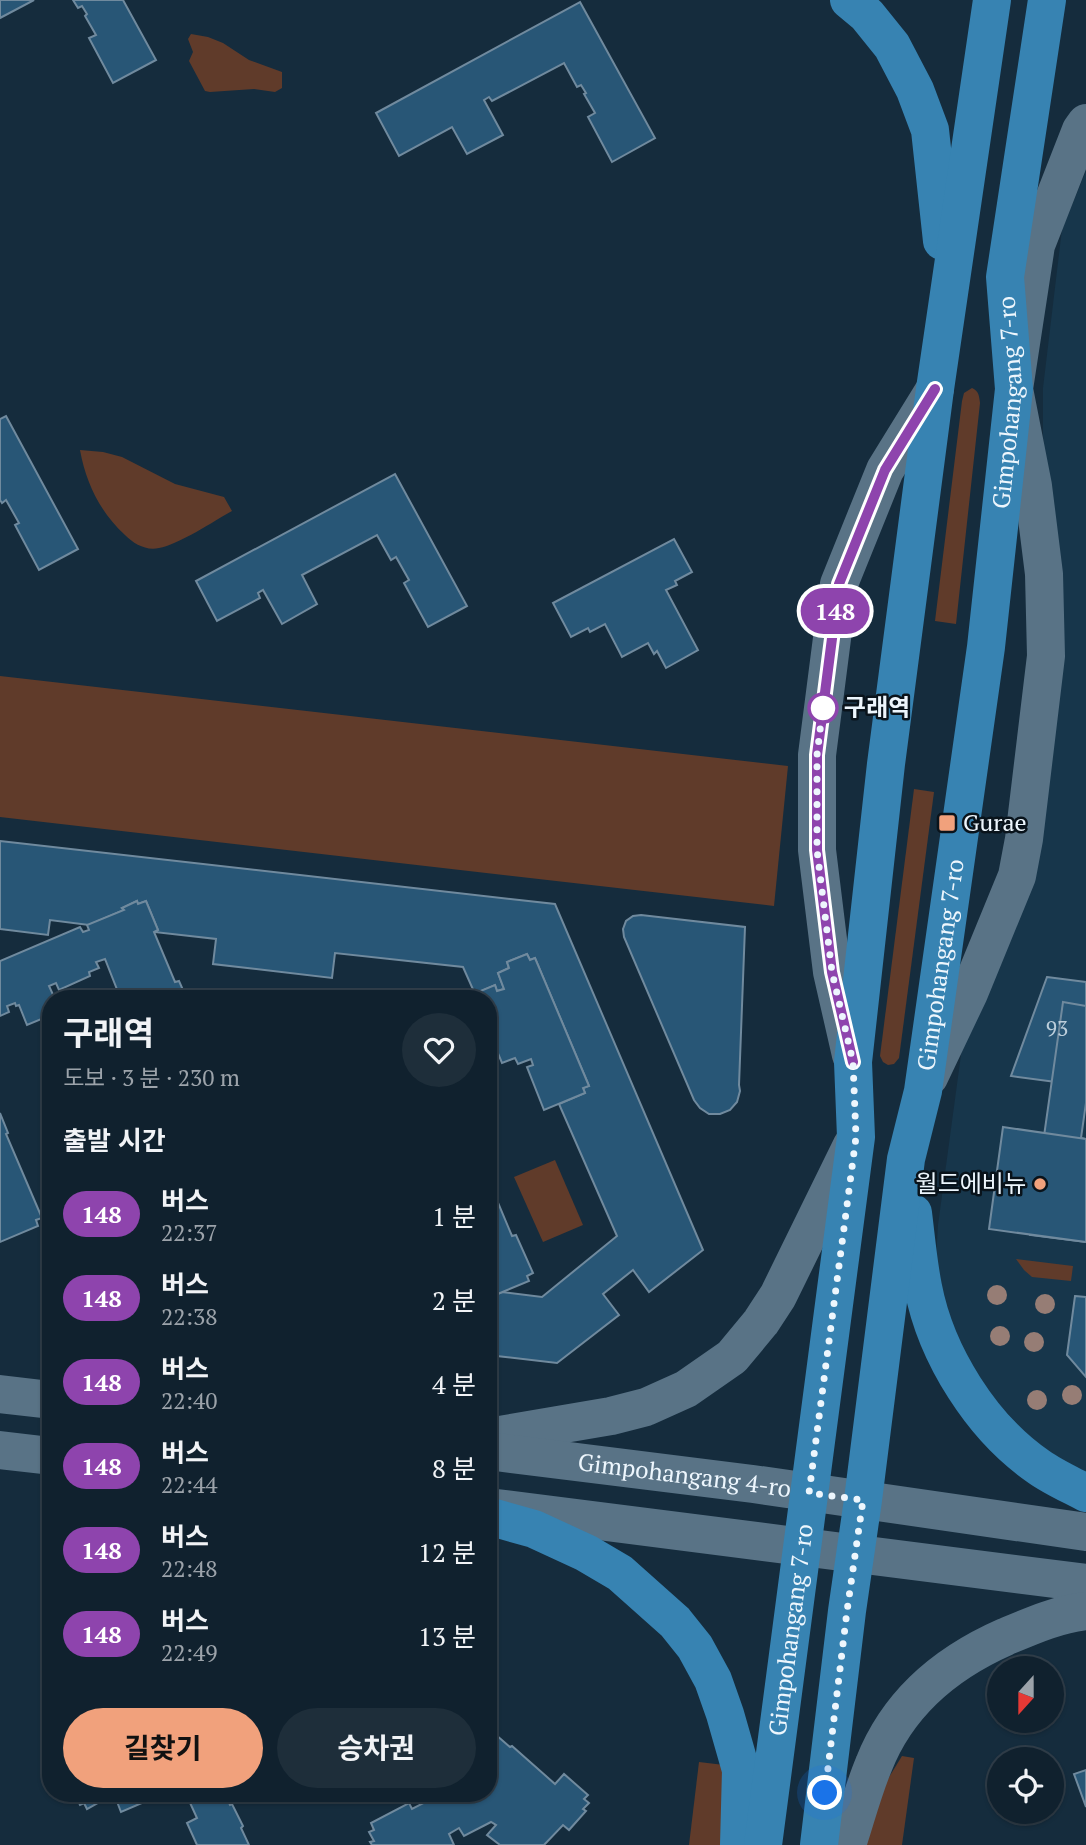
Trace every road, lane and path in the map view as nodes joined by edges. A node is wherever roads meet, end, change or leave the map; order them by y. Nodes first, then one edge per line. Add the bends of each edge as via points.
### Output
1 (849, 0) edge
2 (992, 0) edge
3 (1047, 0) edge
4 (1086, 123) edge
5 (943, 339) junction
6 (935, 389) junction
7 (1014, 389) junction
8 (853, 1062) junction
9 (923, 1091) junction
10 (856, 1137) junction
11 (906, 1159) junction
12 (0, 1394) edge
13 (42, 1399) edge
14 (497, 1435) edge
15 (0, 1450) edge
16 (497, 1452) edge
17 (42, 1455) edge
18 (809, 1493) junction
19 (1086, 1493) edge
20 (863, 1500) junction
21 (497, 1508) edge
22 (497, 1519) edge
23 (1086, 1532) edge
24 (802, 1546) junction
25 (856, 1554) junction
26 (1086, 1583) edge
27 (1086, 1611) edge
28 (739, 1845) edge
29 (763, 1845) edge
30 (819, 1845) edge
31 (847, 1845) edge

1 - 5 main road via 892,46 930,130 942,230
2 - 5 main road, Gimpohangang 7-ro
3 - 7 main road, Gimpohangang 7-ro via 1005,277
4 - 7 street via 1036,245
5 - 6 main road, Gimpohangang 7-ro
6 - 8 main road, Gimpohangang 7-ro
6 - 8 street via 885,470 839,584 818,742 817,850 832,972
7 - 9 main road, Gimpohangang 7-ro via 986,647
7 - 9 street via 1035,498 1044,574 1046,656 1024,839 1017,876
8 - 10 main road, Gimpohangang 7-ro
9 - 11 main road, Gimpohangang 7-ro
10 - 14 street via 778,1296 732,1357 686,1389 646,1407
10 - 18 main road, Gimpohangang 7-ro
11 - 19 main road via 923,1289 944,1352 962,1386 1010,1442 1039,1467
11 - 20 main road, Gimpohangang 7-ro
12 - 13 street
15 - 17 street
16 - 18 street, Gimpohangang 4-ro
18 - 20 street, Gimpohangang 4-ro
18 - 24 main road, Gimpohangang 7-ro
20 - 23 street, Gimpohangang 4-ro
20 - 25 main road, Gimpohangang 7-ro
21 - 24 street
22 - 28 main road via 534,1529 620,1573 675,1622 695,1647 713,1680 740,1770
24 - 25 street
24 - 29 main road, Gimpohangang 7-ro
25 - 26 street
25 - 30 main road, Gimpohangang 7-ro
27 - 31 street via 991,1643 934,1679 909,1704 874,1762

